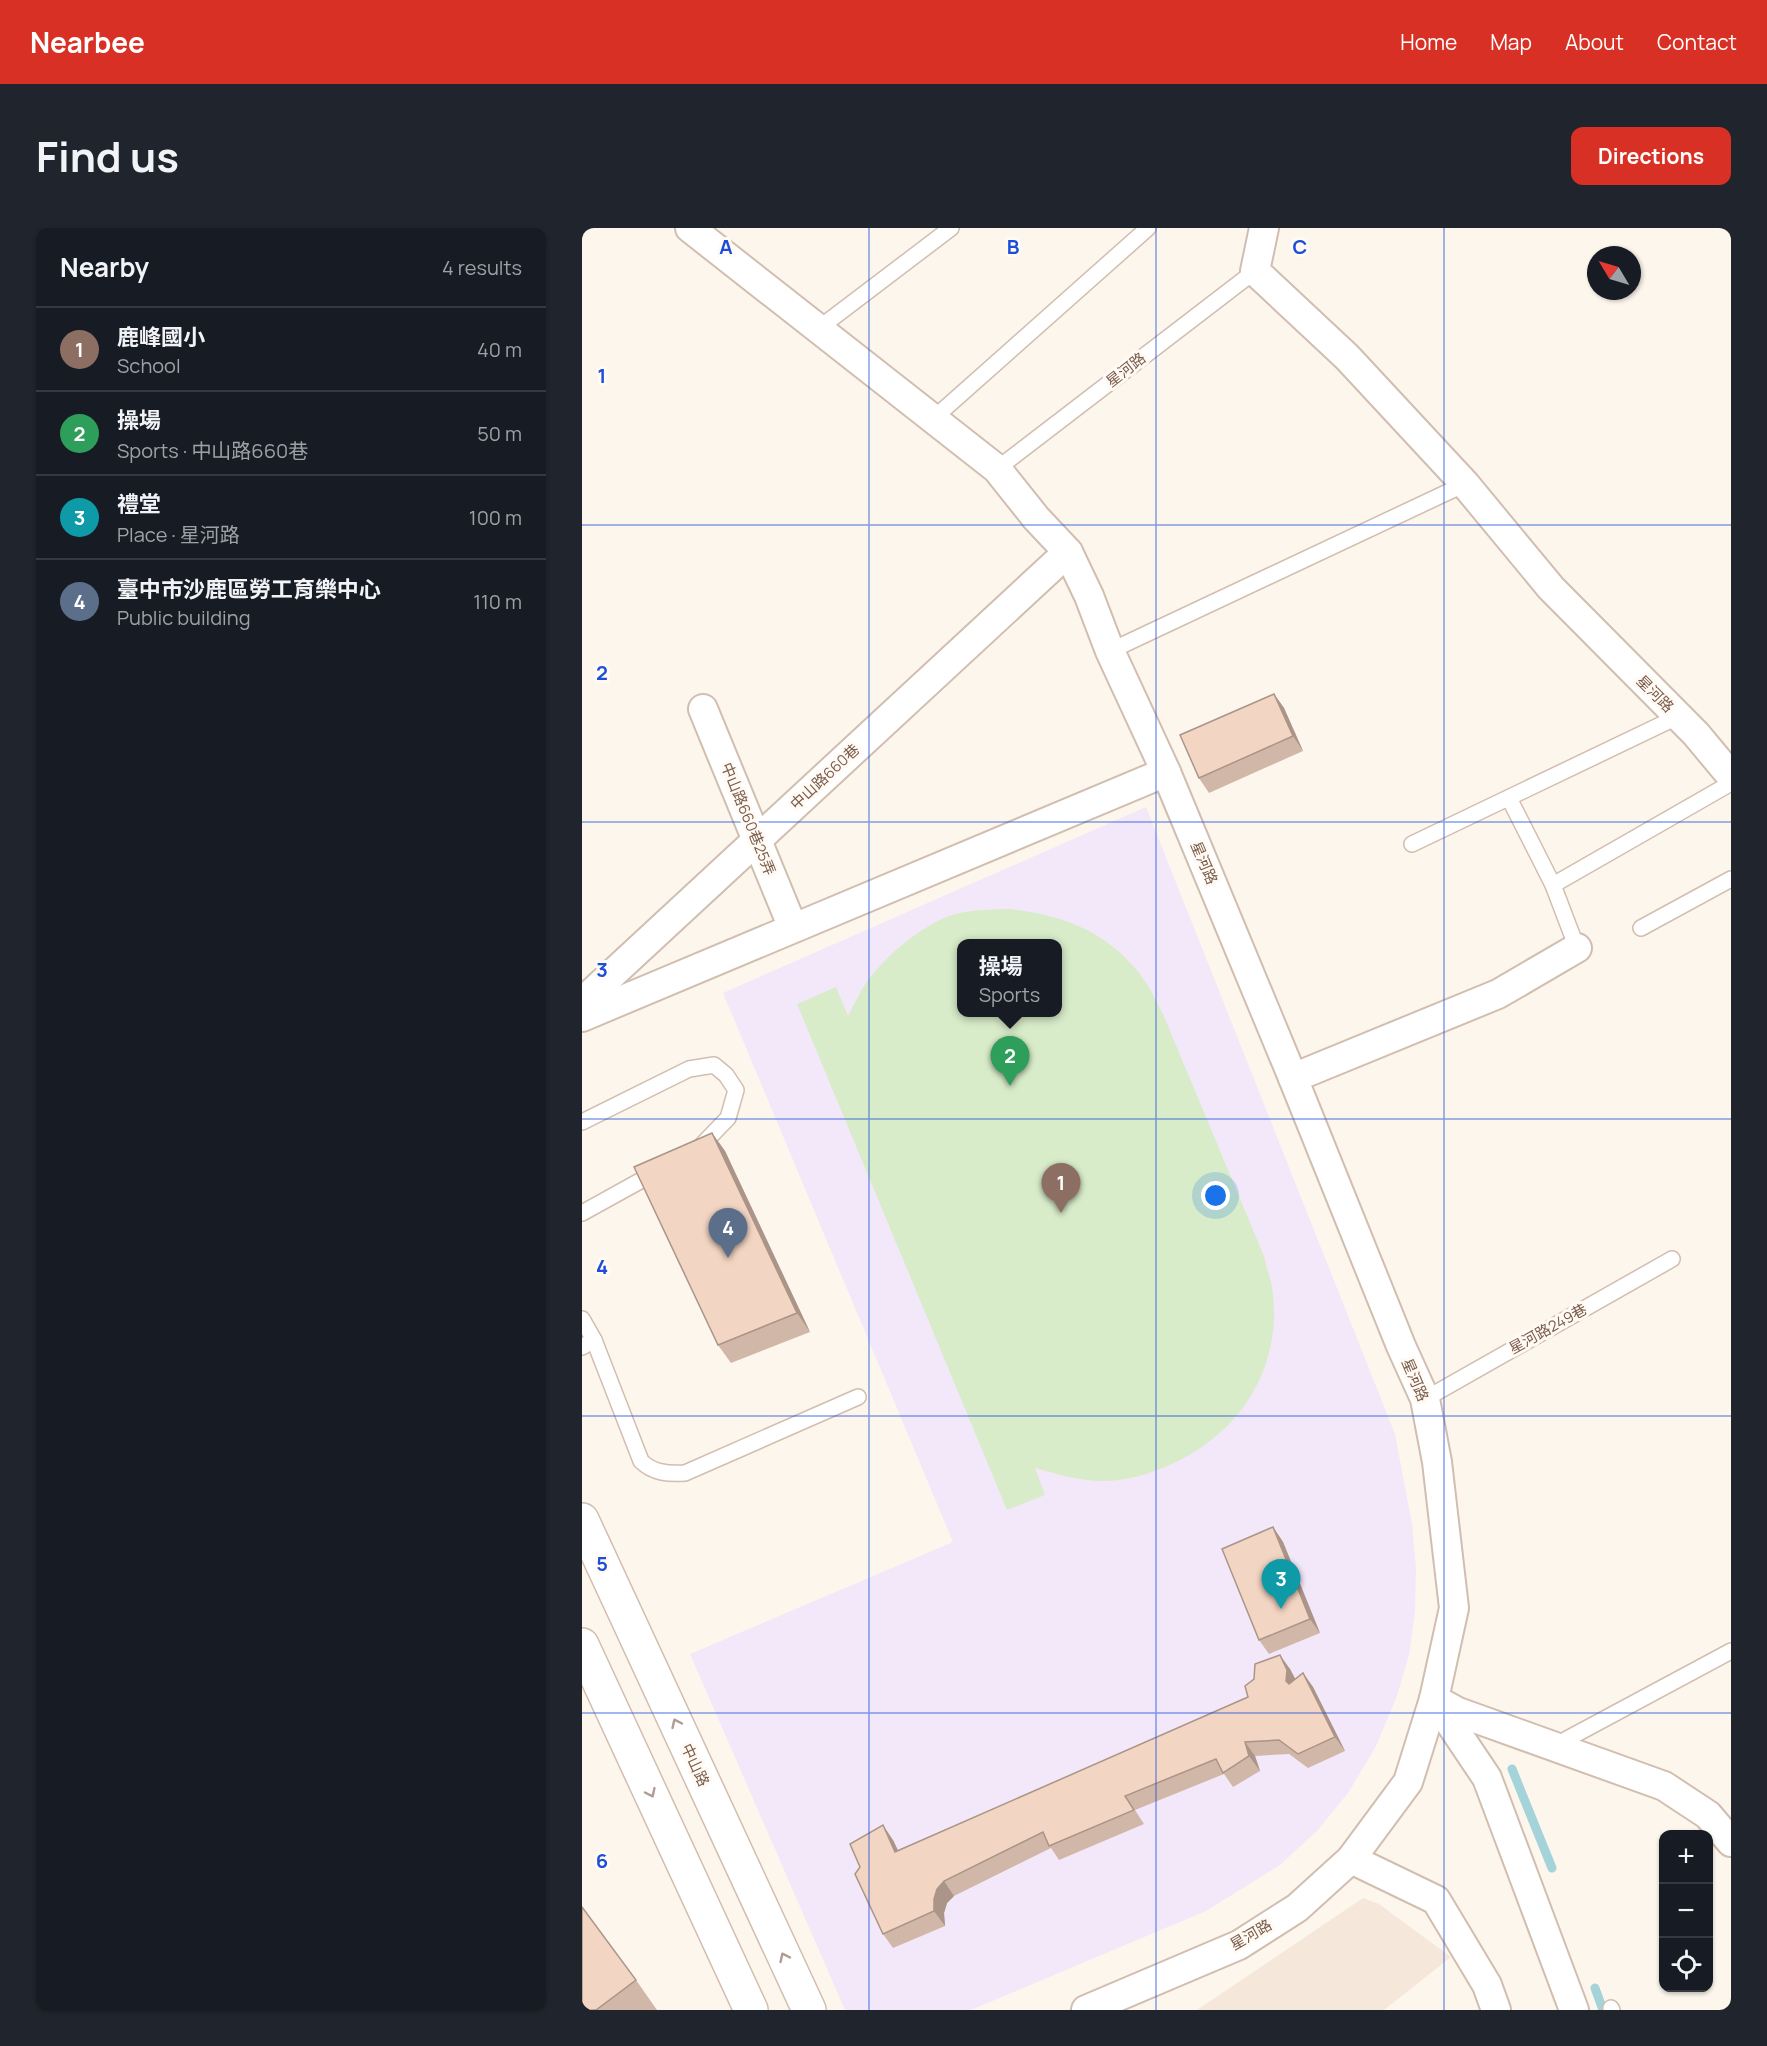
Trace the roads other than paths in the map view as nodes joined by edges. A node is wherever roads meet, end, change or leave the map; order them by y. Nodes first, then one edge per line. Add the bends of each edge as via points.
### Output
1 (690, 228) edge
2 (951, 228) edge
3 (1148, 228) edge
4 (1264, 228) edge
5 (1255, 271) junction
6 (818, 329) junction
7 (933, 418) junction
8 (997, 469) junction
9 (1465, 484) junction
10 (1068, 552) junction
11 (1110, 651) junction
12 (703, 709) dead end
13 (1677, 717) junction
14 (1166, 771) junction
15 (1731, 776) edge
16 (1731, 783) edge
17 (1509, 798) junction
18 (757, 840) junction
19 (1412, 844) dead end
20 (1731, 879) edge
21 (1552, 885) junction
22 (793, 928) junction
23 (1641, 928) dead end
24 (1577, 948) joint
25 (582, 1002) edge
26 (582, 1017) edge
27 (1293, 1078) junction
28 (582, 1122) edge
29 (582, 1213) edge
30 (1672, 1259) dead end
31 (582, 1319) edge
32 (588, 1343) edge
33 (858, 1397) dead end
34 (1425, 1399) junction
35 (582, 1521) edge
36 (582, 1645) edge
37 (1731, 1651) edge
38 (591, 1686) edge
39 (1434, 1699) junction
40 (1553, 1746) junction
41 (1731, 1842) edge
42 (1351, 1859) junction
43 (1141, 2000) edge
44 (751, 2010) edge
45 (809, 2010) edge
46 (1086, 2010) edge
47 (1496, 2010) edge
48 (1575, 2010) edge

1 - 6 street, 星河路
2 - 6 lane
3 - 7 lane
4 - 5 street
5 - 8 lane, 星河路
5 - 9 street, 星河路 via 1347,357
6 - 7 street, 星河路
7 - 8 street, 星河路
8 - 10 street, 星河路
9 - 11 lane
9 - 13 street, 星河路 via 1551,588
10 - 11 street, 星河路
10 - 18 street, 中山路660巷
11 - 14 street, 星河路
12 - 18 street, 中山路660巷25弄
13 - 15 street, 星河路
13 - 17 lane, 星河路
14 - 22 street
14 - 27 street, 星河路
16 - 21 lane
17 - 19 lane, 星河路
17 - 21 lane
18 - 22 street, 中山路660巷25弄
18 - 25 street, 中山路660巷
20 - 23 lane
21 - 24 lane
22 - 26 street
24 - 27 street via 1498,994
27 - 34 street, 星河路
28 - 29 lane via 689,1069 714,1065 736,1090 728,1118 697,1150
30 - 34 lane, 星河路249巷
31 - 32 lane
32 - 33 lane via 641,1461 650,1470 685,1473
34 - 39 street, 星河路 via 1437,1462 1454,1608
45 -> 35 street, 中山路
36 - 38 street
37 - 40 lane
38 -> 44 street
39 - 40 street via 1458,1712
39 - 42 street, 星河路 via 1408,1782
39 - 48 street via 1487,1778
40 - 41 street via 1664,1786 1708,1815
42 - 43 street, 星河路 via 1297,1908
42 - 47 street via 1436,1900 1486,1985
43 - 46 street, 星河路

